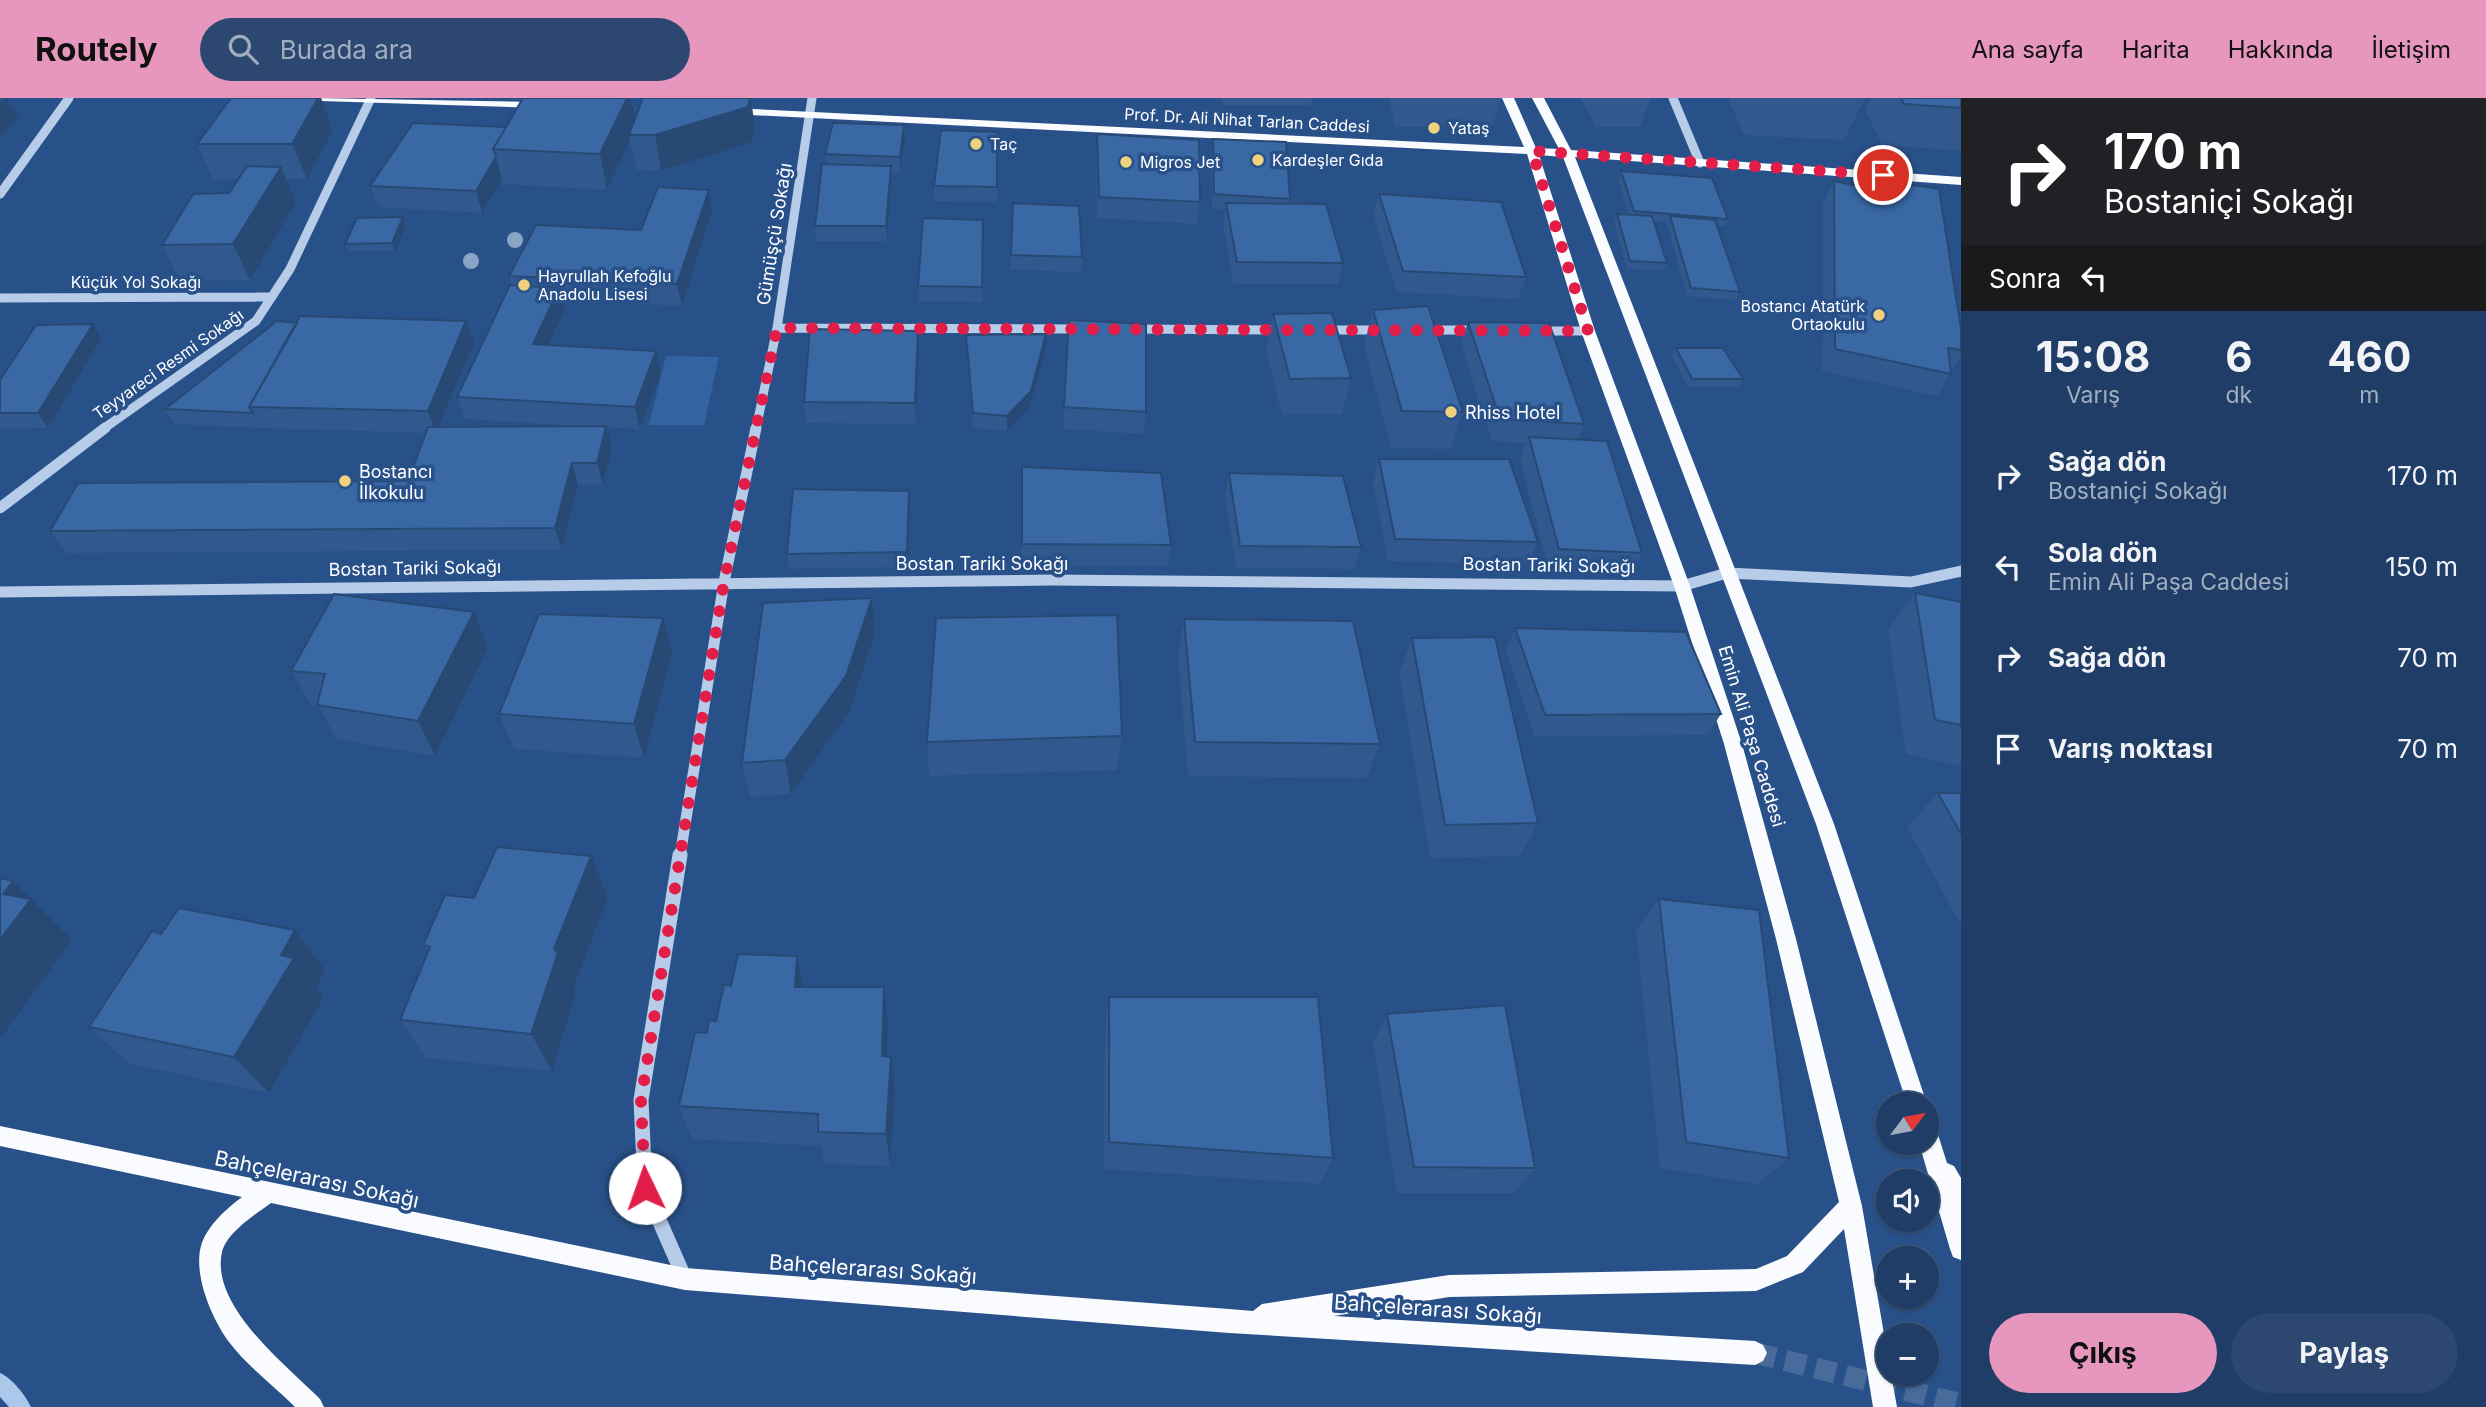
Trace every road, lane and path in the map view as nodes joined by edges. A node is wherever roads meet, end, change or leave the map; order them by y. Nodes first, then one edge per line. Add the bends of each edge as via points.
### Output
1 (69, 98) edge
2 (321, 98) edge
3 (812, 98) edge
4 (1508, 98) edge
5 (1538, 98) edge
6 (1673, 98) edge
7 (370, 99) edge
8 (549, 105) edge
9 (714, 111) edge
10 (811, 114) junction
11 (1532, 151) junction
12 (1567, 153) junction
13 (1700, 163) junction
14 (1961, 181) edge
15 (0, 194) edge
16 (272, 297) junction
17 (0, 298) edge
18 (777, 328) junction
19 (1099, 329) edge
20 (1113, 329) edge
21 (1295, 330) edge
22 (1309, 330) edge
23 (1393, 330) edge
24 (1406, 330) edge
25 (1490, 330) edge
26 (1518, 331) edge
27 (1588, 331) junction
28 (0, 508) edge
29 (1961, 571) edge
30 (1727, 573) junction
31 (724, 582) junction
32 (1682, 586) junction
33 (0, 592) edge
34 (1913, 1092) edge
35 (0, 1136) edge
36 (1933, 1155) edge
37 (1937, 1155) edge
38 (266, 1194) junction
39 (1961, 1198) edge
40 (1851, 1206) junction
41 (1961, 1249) edge
42 (685, 1279) junction
43 (1228, 1321) junction
44 (1755, 1353) tunnel mouth
45 (312, 1407) edge
46 (1885, 1407) edge

1 - 15 street
2 - 7 main road
3 - 10 street, Gümüşçü Sokağı
4 - 11 main road, Emin Ali Paşa Caddesi
5 - 12 main road, Emin Ali Paşa Caddesi
6 - 13 street
7 - 8 main road
7 - 16 street, Teyyareci Resmi Sokağı via 290,270
9 - 10 main road, Prof. Dr. Ali Nihat Tarlan Caddesi
10 - 11 main road, Prof. Dr. Ali Nihat Tarlan Caddesi
10 - 18 street, Gümüşçü Sokağı
11 - 12 main road, Prof. Dr. Ali Nihat Tarlan Caddesi
11 - 27 main road, Emin Ali Paşa Caddesi
12 - 13 main road, Prof. Dr. Ali Nihat Tarlan Caddesi
12 - 30 main road, Emin Ali Paşa Caddesi
13 - 14 main road, Prof. Dr. Ali Nihat Tarlan Caddesi
16 - 17 street, Küçük Yol Sokağı
16 - 28 street, Teyyareci Resmi Sokağı via 257,321 123,414
18 - 19 street
18 - 31 street, Gümüşçü Sokağı
20 - 21 street
22 - 23 street
24 - 25 street
26 - 27 street
27 - 32 main road, Emin Ali Paşa Caddesi
29 - 30 street, Bostan Tariki Sokağı via 1911,582
30 - 32 street, Bostan Tariki Sokağı
30 - 34 main road, Emin Ali Paşa Caddesi via 1825,824
31 - 32 street, Bostan Tariki Sokağı via 1398,579
31 - 33 street, Bostan Tariki Sokağı
31 - 42 street, Gümüşçü Sokağı via 641,1100 645,1188
32 - 40 main road, Emin Ali Paşa Caddesi via 1733,744 1783,926
35 - 38 main road, Bahçelerarası Sokağı
36 - 41 main road
37 - 39 main road
38 - 42 main road, Bahçelerarası Sokağı
38 - 45 main road via 234,1216 211,1248 213,1289 237,1334
40 - 43 main road via 1796,1264 1756,1280 1449,1286
40 - 46 main road, Emin Ali Paşa Caddesi
42 - 43 main road, Bahçelerarası Sokağı
43 - 44 main road, Bahçelerarası Sokağı

